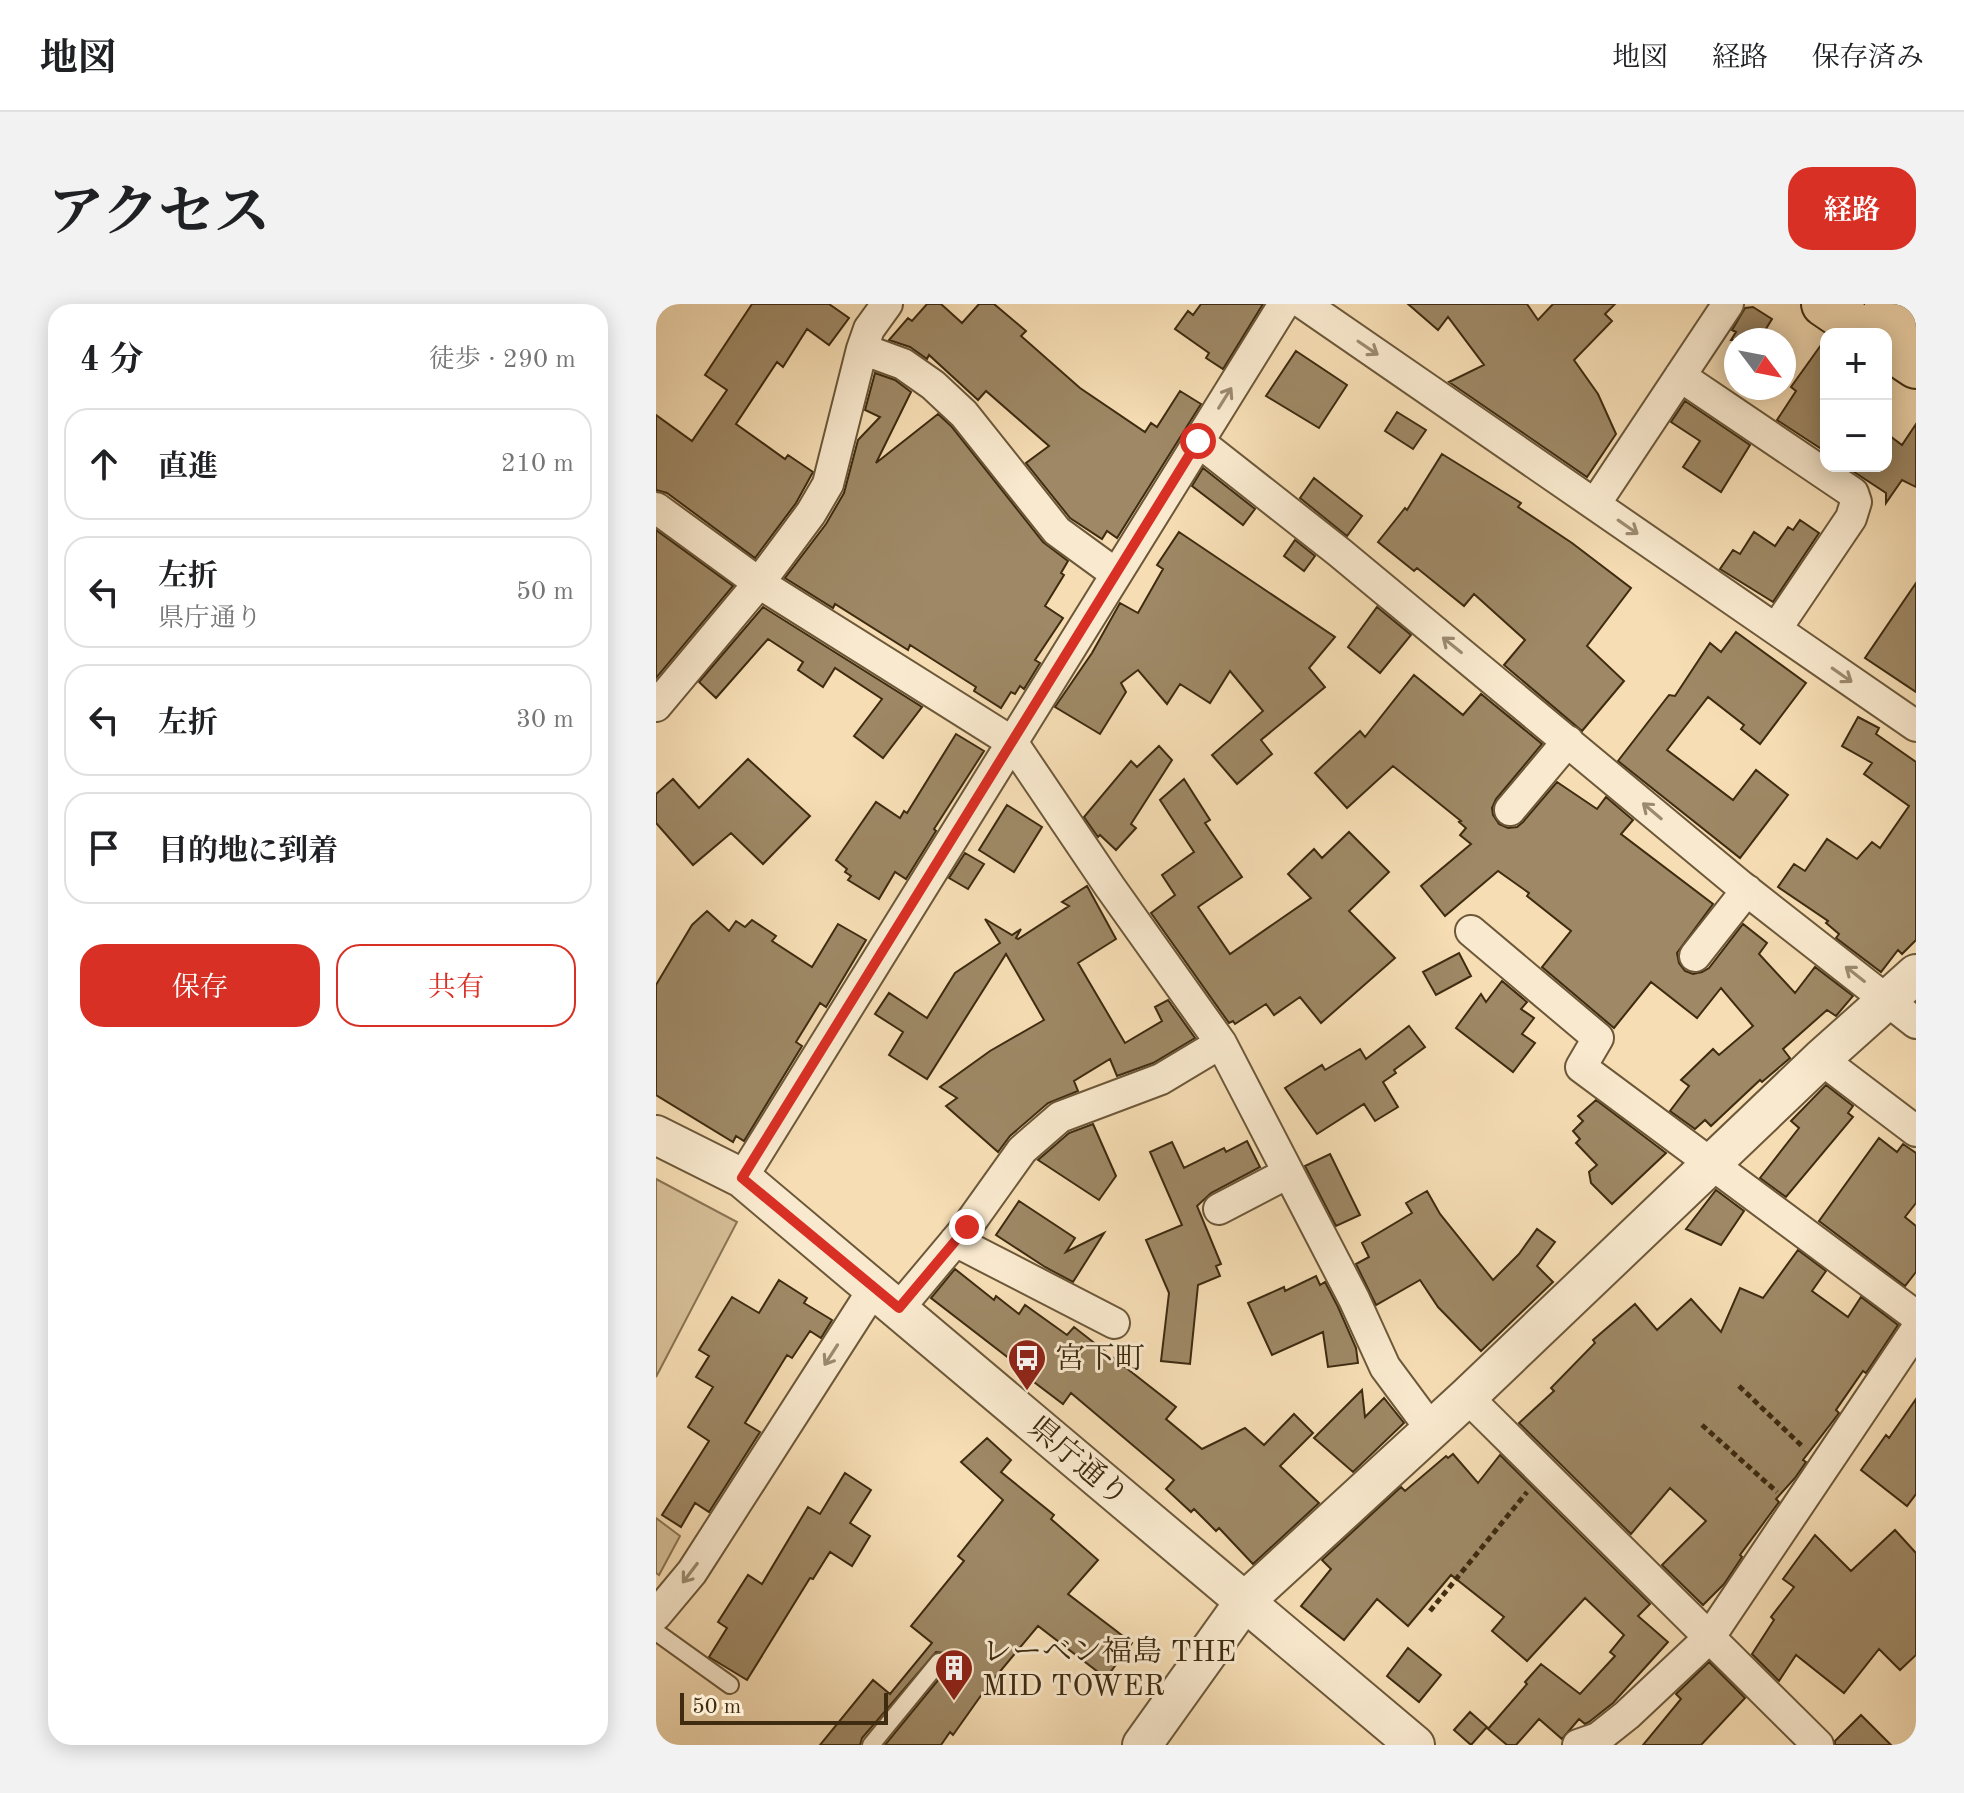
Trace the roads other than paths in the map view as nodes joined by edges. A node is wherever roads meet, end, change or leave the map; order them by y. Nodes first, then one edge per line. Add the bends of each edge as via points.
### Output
1 (887, 304) edge
2 (1284, 304) edge
3 (1304, 304) edge
4 (1728, 304) edge
5 (1824, 304) edge
6 (1887, 304) edge
7 (1916, 323) edge
8 (1859, 328) edge
9 (862, 349) junction
10 (1892, 350) edge
11 (1916, 366) edge
12 (1680, 376) junction
13 (1198, 441) junction
14 (1595, 504) junction
15 (656, 508) edge
16 (1116, 574) junction
17 (759, 583) junction
18 (1776, 629) junction
19 (656, 706) edge
20 (1916, 726) edge
21 (1568, 741) junction
22 (1012, 742) junction
23 (1510, 810) dead end
24 (1747, 890) junction
25 (1471, 931) dead end
26 (1695, 956) dead end
27 (1916, 974) edge
28 (1902, 1012) edge
29 (1221, 1043) junction
30 (1821, 1059) junction
31 (1916, 1131) edge
32 (656, 1135) edge
33 (1711, 1164) junction
34 (1288, 1173) junction
35 (742, 1178) junction
36 (1219, 1209) dead end
37 (955, 1241) junction
38 (886, 1299) junction
39 (1916, 1316) edge
40 (1114, 1323) dead end
41 (1916, 1330) edge
42 (1467, 1397) junction
43 (1431, 1429) junction
44 (1245, 1601) junction
45 (656, 1615) edge
46 (656, 1632) edge
47 (1709, 1638) junction
48 (939, 1662) dead end
49 (730, 1685) dead end
50 (871, 1745) edge
51 (1142, 1745) edge
52 (1415, 1745) edge
53 (1578, 1745) edge
54 (1818, 1745) edge

1 - 9 street
13 -> 2 street
3 -> 14 street
4 - 12 street
5 - 8 highway
6 - 7 highway
9 - 16 street via 903,364 933,385 964,414 1057,531
9 - 17 street via 828,484
10 - 11 highway
12 - 14 street
12 - 18 street via 1853,493 1851,518
13 - 16 street
21 -> 13 street
14 -> 18 street
15 - 17 street
16 - 22 street
17 - 19 street
17 - 22 street
18 -> 20 street
21 - 23 street
24 -> 21 street
22 - 29 street
22 - 35 street
24 - 26 street
28 -> 24 street
25 - 33 street via 1598,1038 1581,1067
27 - 28 street
28 - 30 street
29 - 34 street
29 - 37 street via 1161,1079 1060,1117 1022,1150
30 - 31 street
30 - 33 street
32 - 35 street, 県庁通り
33 - 39 street
33 - 42 street
34 - 36 street
34 - 43 street via 1385,1367
35 - 38 street, 県庁通り
37 - 38 street
37 - 40 street
38 - 44 street, 県庁通り
38 -> 45 street
41 - 47 street
42 - 43 street
42 - 47 street
43 - 44 street
44 - 51 street
44 - 52 street, 県庁通り
46 - 49 lane
47 - 53 street via 1627,1715 1598,1738
47 - 54 street
48 - 50 lane

